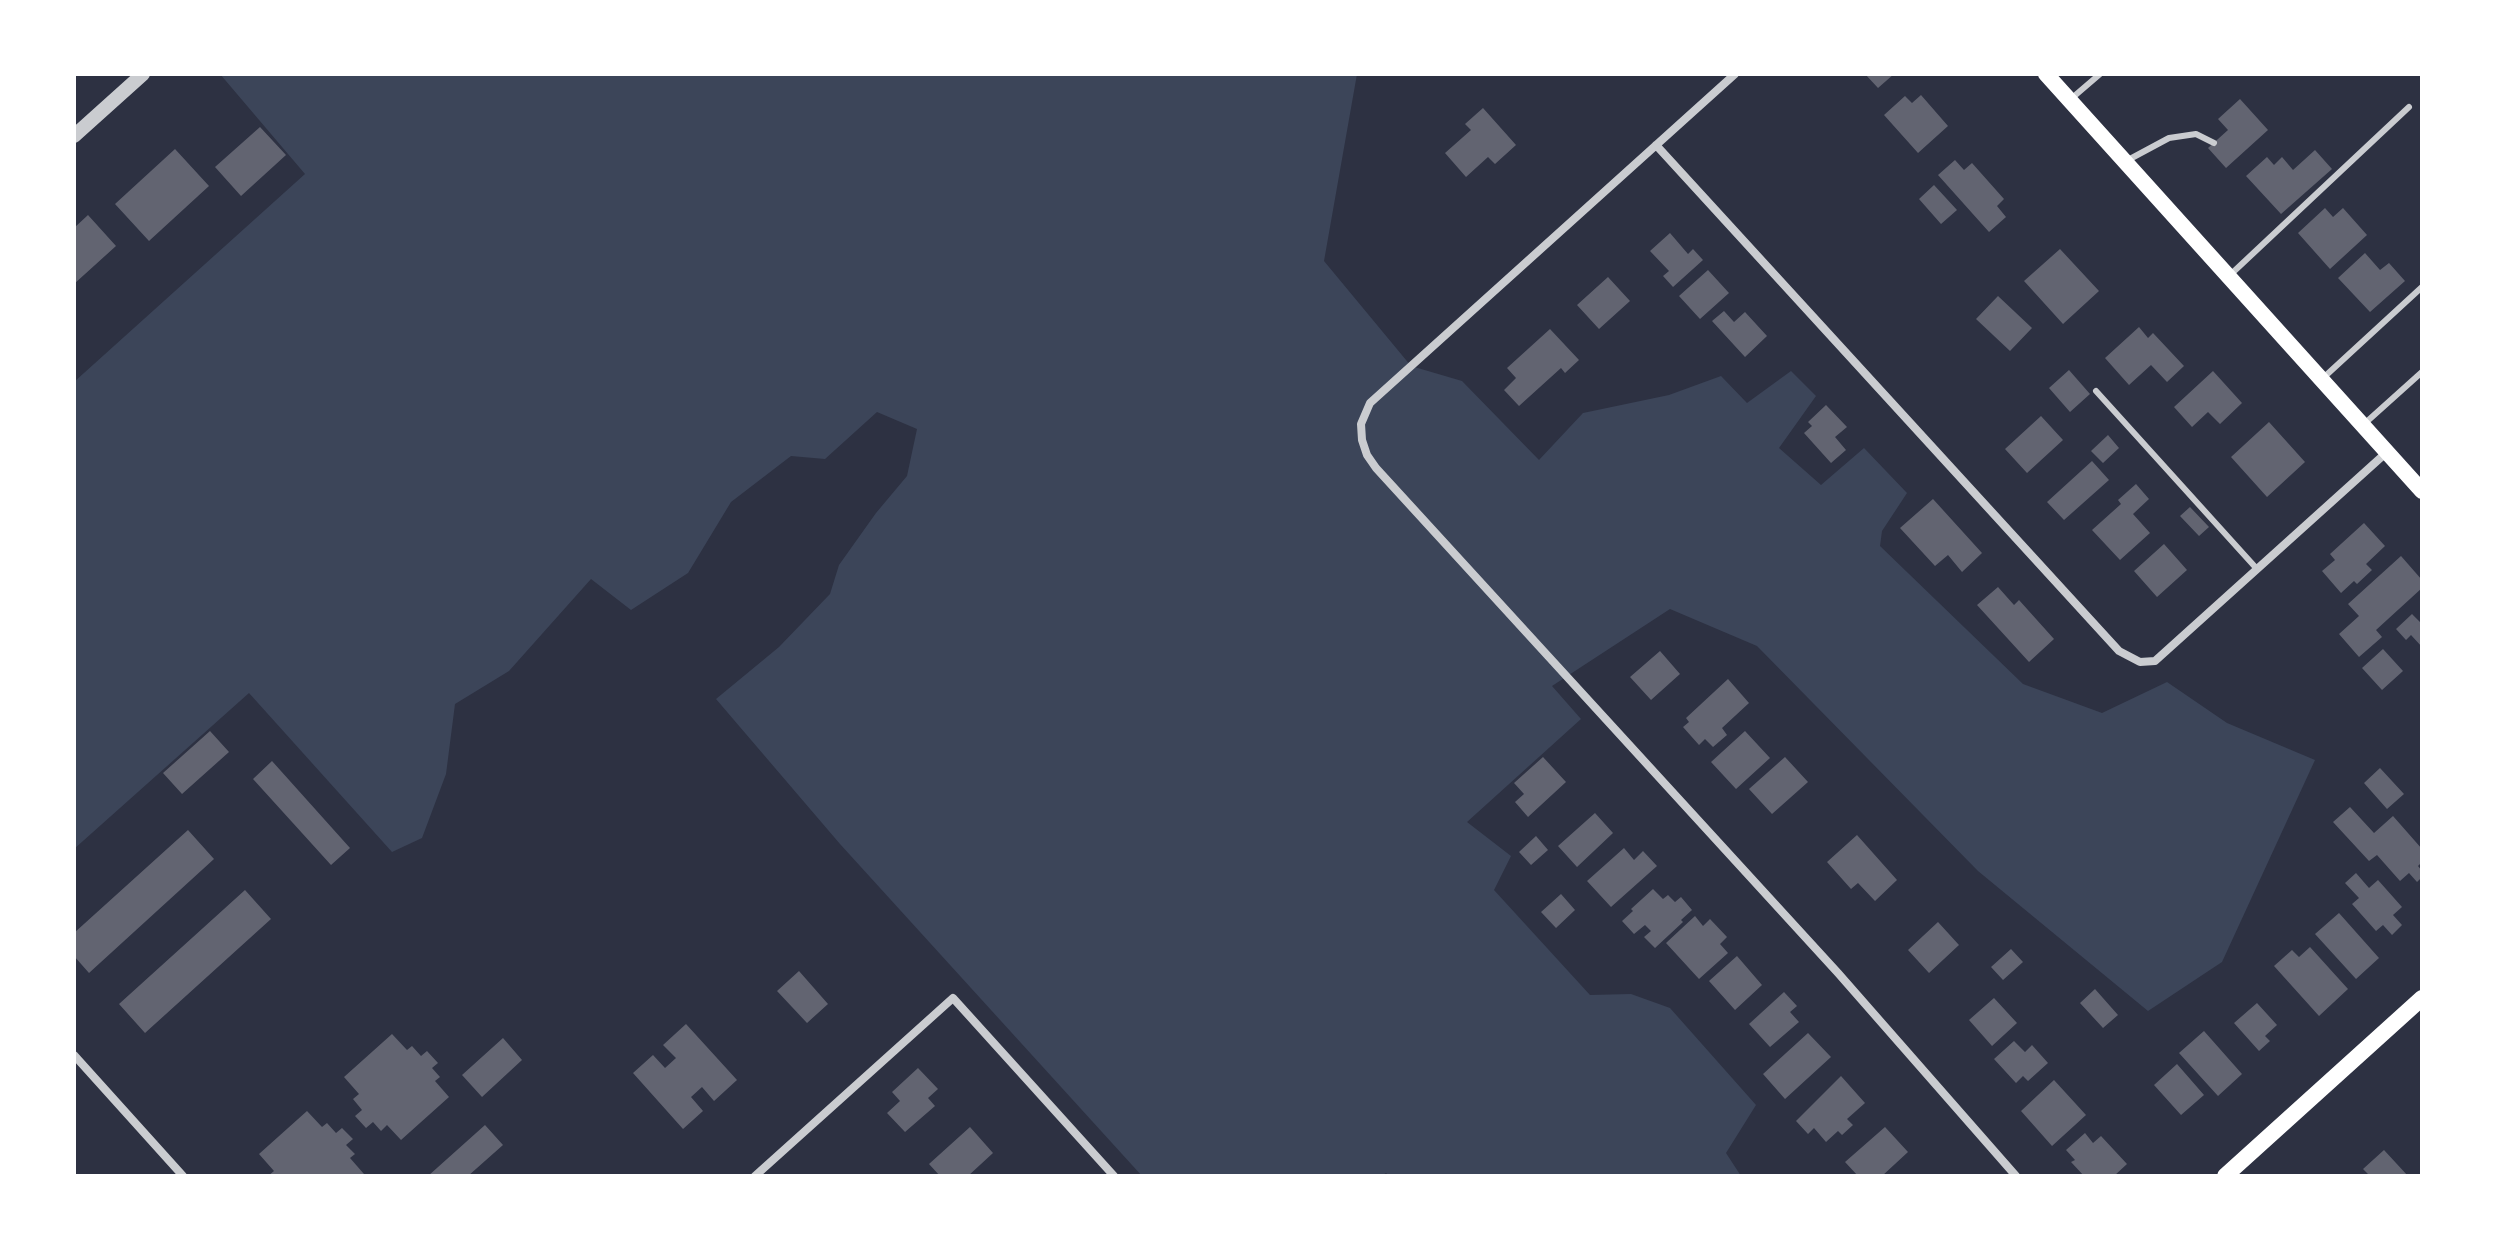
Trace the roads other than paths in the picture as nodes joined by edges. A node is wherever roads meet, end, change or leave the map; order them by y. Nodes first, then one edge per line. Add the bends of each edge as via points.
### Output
1 (143, 74) edge
2 (1735, 74) edge
3 (2046, 74) edge
4 (2100, 74) edge
5 (2069, 100) junction
6 (2409, 107) dead end
7 (74, 136) edge
8 (2214, 143) dead end
9 (1656, 145) junction
10 (2125, 162) junction
11 (2229, 276) junction
12 (2422, 287) edge
13 (2422, 372) edge
14 (2322, 379) junction
15 (2096, 391) dead end
16 (2363, 425) junction
17 (2387, 452) junction
18 (2421, 489) edge
19 (2257, 569) junction
20 (2422, 998) edge
21 (74, 1055) edge
22 (183, 1176) edge
23 (755, 1176) edge
24 (1114, 1176) edge
25 (2016, 1176) edge
26 (2225, 1176) edge

1 - 7 street
2 - 9 street
3 - 5 main road
4 - 5 lane
5 - 10 main road
6 - 11 lane
8 - 10 lane via 2196,134 2169,138
9 - 19 street via 2119,651 2140,662 2155,661
9 - 25 street via 1370,403 1361,424 1362,440 1376,468 1838,973
10 - 11 main road
11 - 14 main road
12 - 14 lane
13 - 16 lane
14 - 16 main road
15 - 19 lane
16 - 17 main road
17 - 18 main road
17 - 19 street
20 - 26 main road
21 - 22 street
23 - 24 street via 953,998

